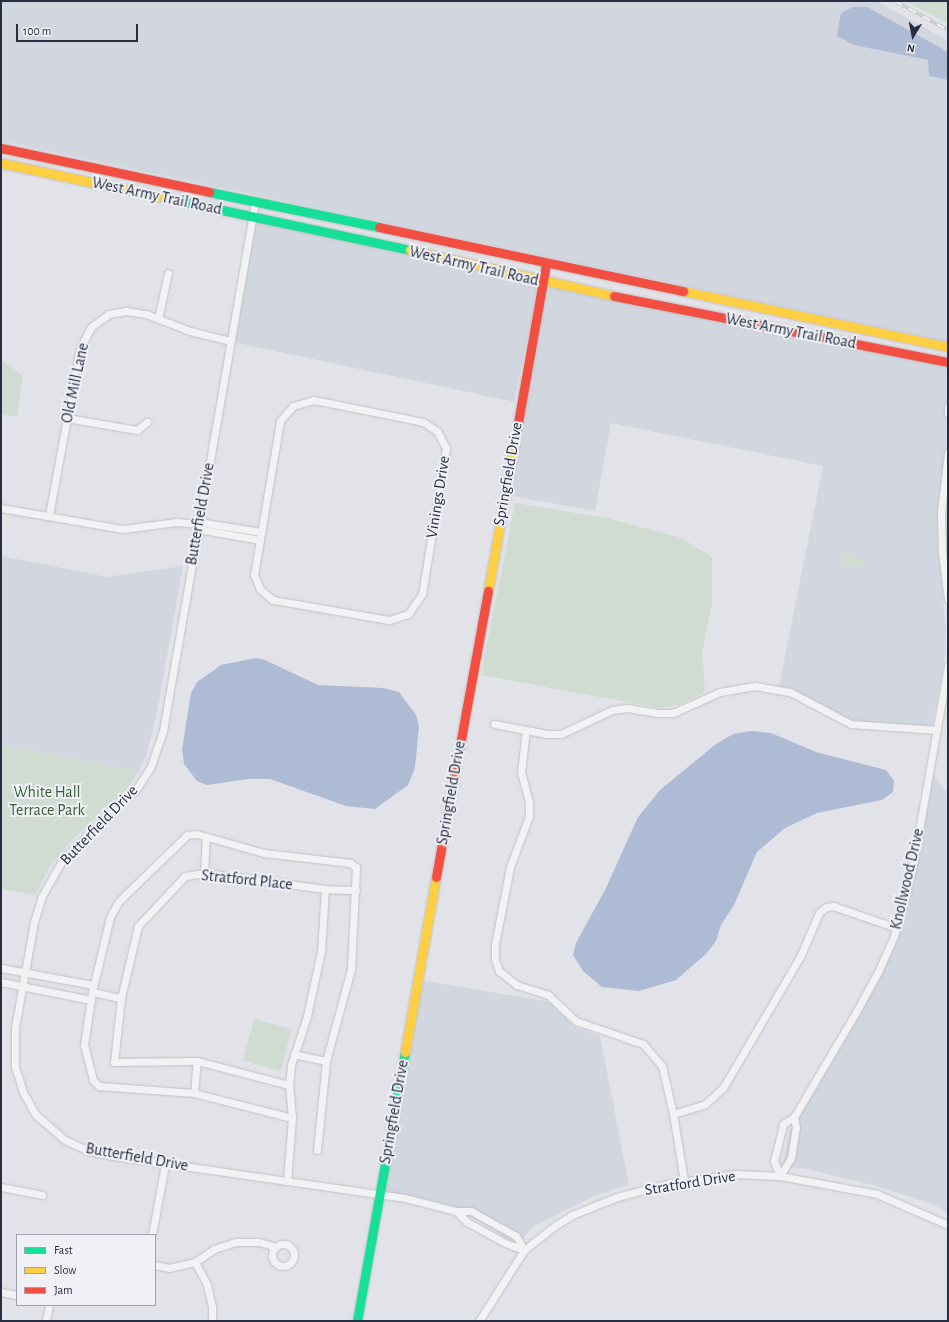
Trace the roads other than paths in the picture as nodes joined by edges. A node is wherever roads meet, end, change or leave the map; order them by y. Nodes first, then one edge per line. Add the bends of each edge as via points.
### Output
1 (1, 148) edge
2 (72, 163) junction
3 (1, 164) edge
4 (68, 178) junction
5 (255, 202) junction
6 (252, 216) junction
7 (546, 264) junction
8 (168, 273) dead end
9 (542, 282) junction
10 (158, 318) junction
11 (230, 341) junction
12 (948, 347) edge
13 (948, 362) edge
14 (948, 407) edge
15 (948, 413) edge
16 (67, 418) junction
17 (147, 422) dead end
18 (948, 453) edge
19 (1, 508) edge
20 (49, 515) junction
21 (199, 525) junction
22 (260, 536) junction
23 (948, 599) edge
24 (948, 666) edge
25 (494, 724) dead end
26 (526, 730) junction
27 (936, 730) junction
28 (206, 837) junction
29 (204, 872) junction
30 (325, 889) junction
31 (356, 890) junction
32 (896, 928) junction
33 (1, 968) edge
34 (25, 973) junction
35 (1, 982) edge
36 (23, 986) junction
37 (92, 992) junction
38 (121, 998) junction
39 (294, 1054) junction
40 (197, 1061) junction
41 (326, 1061) junction
42 (289, 1085) junction
43 (194, 1093) junction
44 (673, 1114) junction
45 (794, 1117) junction
46 (292, 1118) junction
47 (317, 1150) dead end
48 (165, 1164) junction
49 (780, 1176) junction
50 (287, 1181) junction
51 (684, 1181) junction
52 (1, 1187) edge
53 (42, 1195) dead end
54 (379, 1195) junction
55 (456, 1211) junction
56 (948, 1226) edge
57 (152, 1234) edge
58 (276, 1247) dead end
59 (524, 1250) junction
60 (195, 1262) junction
61 (156, 1265) edge
62 (1, 1292) edge
63 (16, 1295) edge
64 (49, 1306) edge
65 (46, 1321) edge
66 (212, 1321) edge
67 (357, 1321) edge
68 (479, 1321) edge

1 - 2 main road, West Army Trail Road
2 - 4 main road
2 - 5 main road, West Army Trail Road
3 - 4 main road, West Army Trail Road
4 - 6 main road, West Army Trail Road
5 - 6 street, Butterfield Drive
5 - 7 main road, West Army Trail Road
6 - 9 main road, West Army Trail Road
6 - 11 street, Butterfield Drive
7 - 9 main road, Springfield Drive
7 - 12 main road, West Army Trail Road
8 - 10 street
9 - 13 main road, West Army Trail Road
9 - 54 main road, Springfield Drive
10 - 11 street, Old Mill Lane
10 - 16 street, Old Mill Lane via 126,311 109,314 91,327 80,348
11 - 21 street, Butterfield Drive
14 - 15 street
16 - 17 street via 137,430
16 - 20 street, Old Mill Lane
18 - 23 street via 941,512 942,553
19 - 20 street
20 - 21 street via 123,529 177,522
21 - 22 street
21 - 34 street, Butterfield Drive via 158,748 150,768 131,795 79,842 50,879 38,905
22 - 22 street, Vinings Drive via 280,421 293,406 314,400 423,422 437,431 446,448 422,594 408,614 390,620 273,600 260,589 254,575
24 - 27 street, Knollwood Drive
25 - 26 street
26 - 27 street via 561,734 598,714 627,708 657,713 673,712 720,692 755,686 790,692 852,724
26 - 44 street via 521,772 529,802 529,816 510,867 495,944 495,959 499,971 517,985 548,995 565,1013 580,1023 643,1044 662,1066
27 - 32 street, Knollwood Drive via 912,870
28 - 29 street
28 - 31 street via 264,853 350,863 356,867
28 - 37 street via 187,836 119,901 110,917
29 - 30 street, Stratford Place
29 - 38 street, Stratford Place via 185,876 138,926
30 - 31 street, Stratford Place
30 - 39 street via 321,951 307,1016
31 - 41 street via 351,969
32 - 44 street via 833,906 822,910 800,956 723,1088 705,1104
32 - 45 street, Knollwood Drive via 871,987
33 - 34 street
34 - 36 street, Butterfield Drive
34 - 37 street
35 - 36 street
36 - 37 street
36 - 48 street, Butterfield Drive via 15,1028 14,1054 19,1080 36,1115 65,1140 86,1150
37 - 38 street
37 - 43 street via 84,1046 93,1080 99,1086
38 - 40 street, Stratford Place via 114,1062
39 - 41 street
39 - 42 street
40 - 42 street, Stratford Place
40 - 43 street
41 - 47 street
42 - 46 street
43 - 46 street
44 - 51 street
45 - 49 street via 796,1128 791,1158
45 - 49 street, Knollwood Drive via 783,1124 778,1143 774,1161
46 - 50 street
48 - 50 street, Butterfield Drive
48 - 57 street
49 - 51 street, Stratford Drive via 736,1174
49 - 56 street, Stratford Drive via 877,1194
50 - 54 street, Butterfield Drive
51 - 59 street, Stratford Drive via 617,1197 572,1215
52 - 53 street
54 - 55 street, Butterfield Drive via 405,1198
54 - 67 main road, Springfield Drive
55 - 59 street via 466,1222 505,1244
55 - 59 street, Butterfield Drive via 471,1211 496,1224 516,1236
58 - 60 street via 259,1242 236,1242 214,1249
59 - 68 street, Stratford Drive
60 - 61 street via 169,1268
60 - 66 street via 207,1286
62 - 63 street
64 - 65 street

